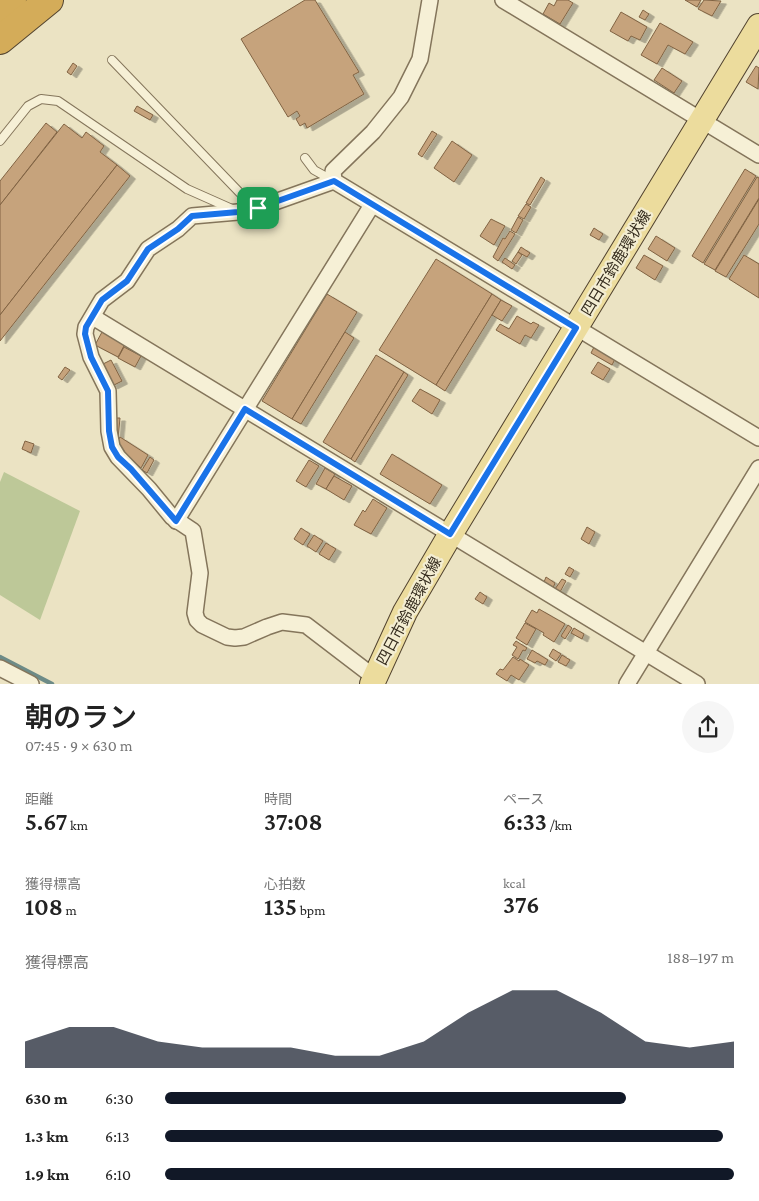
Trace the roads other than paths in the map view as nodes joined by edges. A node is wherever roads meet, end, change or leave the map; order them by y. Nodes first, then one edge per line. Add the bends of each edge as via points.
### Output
1 (12, 0) edge
2 (49, 0) edge
3 (430, 0) edge
4 (503, 0) edge
5 (0, 12) edge
6 (759, 26) edge
7 (0, 40) edge
8 (112, 60) dead end
9 (703, 121) junction
10 (0, 141) edge
11 (759, 155) edge
12 (305, 158) dead end
13 (334, 181) junction
14 (372, 205) junction
15 (258, 208) junction
16 (238, 212) junction
17 (93, 317) junction
18 (576, 328) junction
19 (245, 409) junction
20 (759, 438) edge
21 (759, 468) edge
22 (176, 521) junction
23 (450, 534) junction
24 (646, 652) junction
25 (0, 668) edge
26 (373, 680) edge
27 (31, 684) edge
28 (627, 684) edge
29 (697, 684) edge

1 - 5 highway
2 - 7 highway
3 - 13 street via 420,59 400,97 372,132 336,167
4 - 9 street
6 - 9 main road, 四日市鈴鹿環状線
8 - 15 lane
9 - 11 street
9 - 18 main road, 四日市鈴鹿環状線
10 - 16 lane via 28,106 41,99 58,101 187,189
12 - 13 lane via 314,170
13 - 14 street
13 - 15 street
14 - 18 street
14 - 19 street
15 - 16 street
16 - 17 street via 192,216 148,249 127,281 102,300
17 - 19 street
17 - 22 street via 85,334 91,357 108,391 112,447
18 - 20 street
18 - 23 main road, 四日市鈴鹿環状線
19 - 22 street
19 - 23 street
21 - 24 street
22 - 26 street via 193,531 200,573 195,613 202,625 235,638 282,622 306,625
23 - 24 street
23 - 26 main road, 四日市鈴鹿環状線 via 405,612
24 - 28 street
24 - 29 street
25 - 27 street

